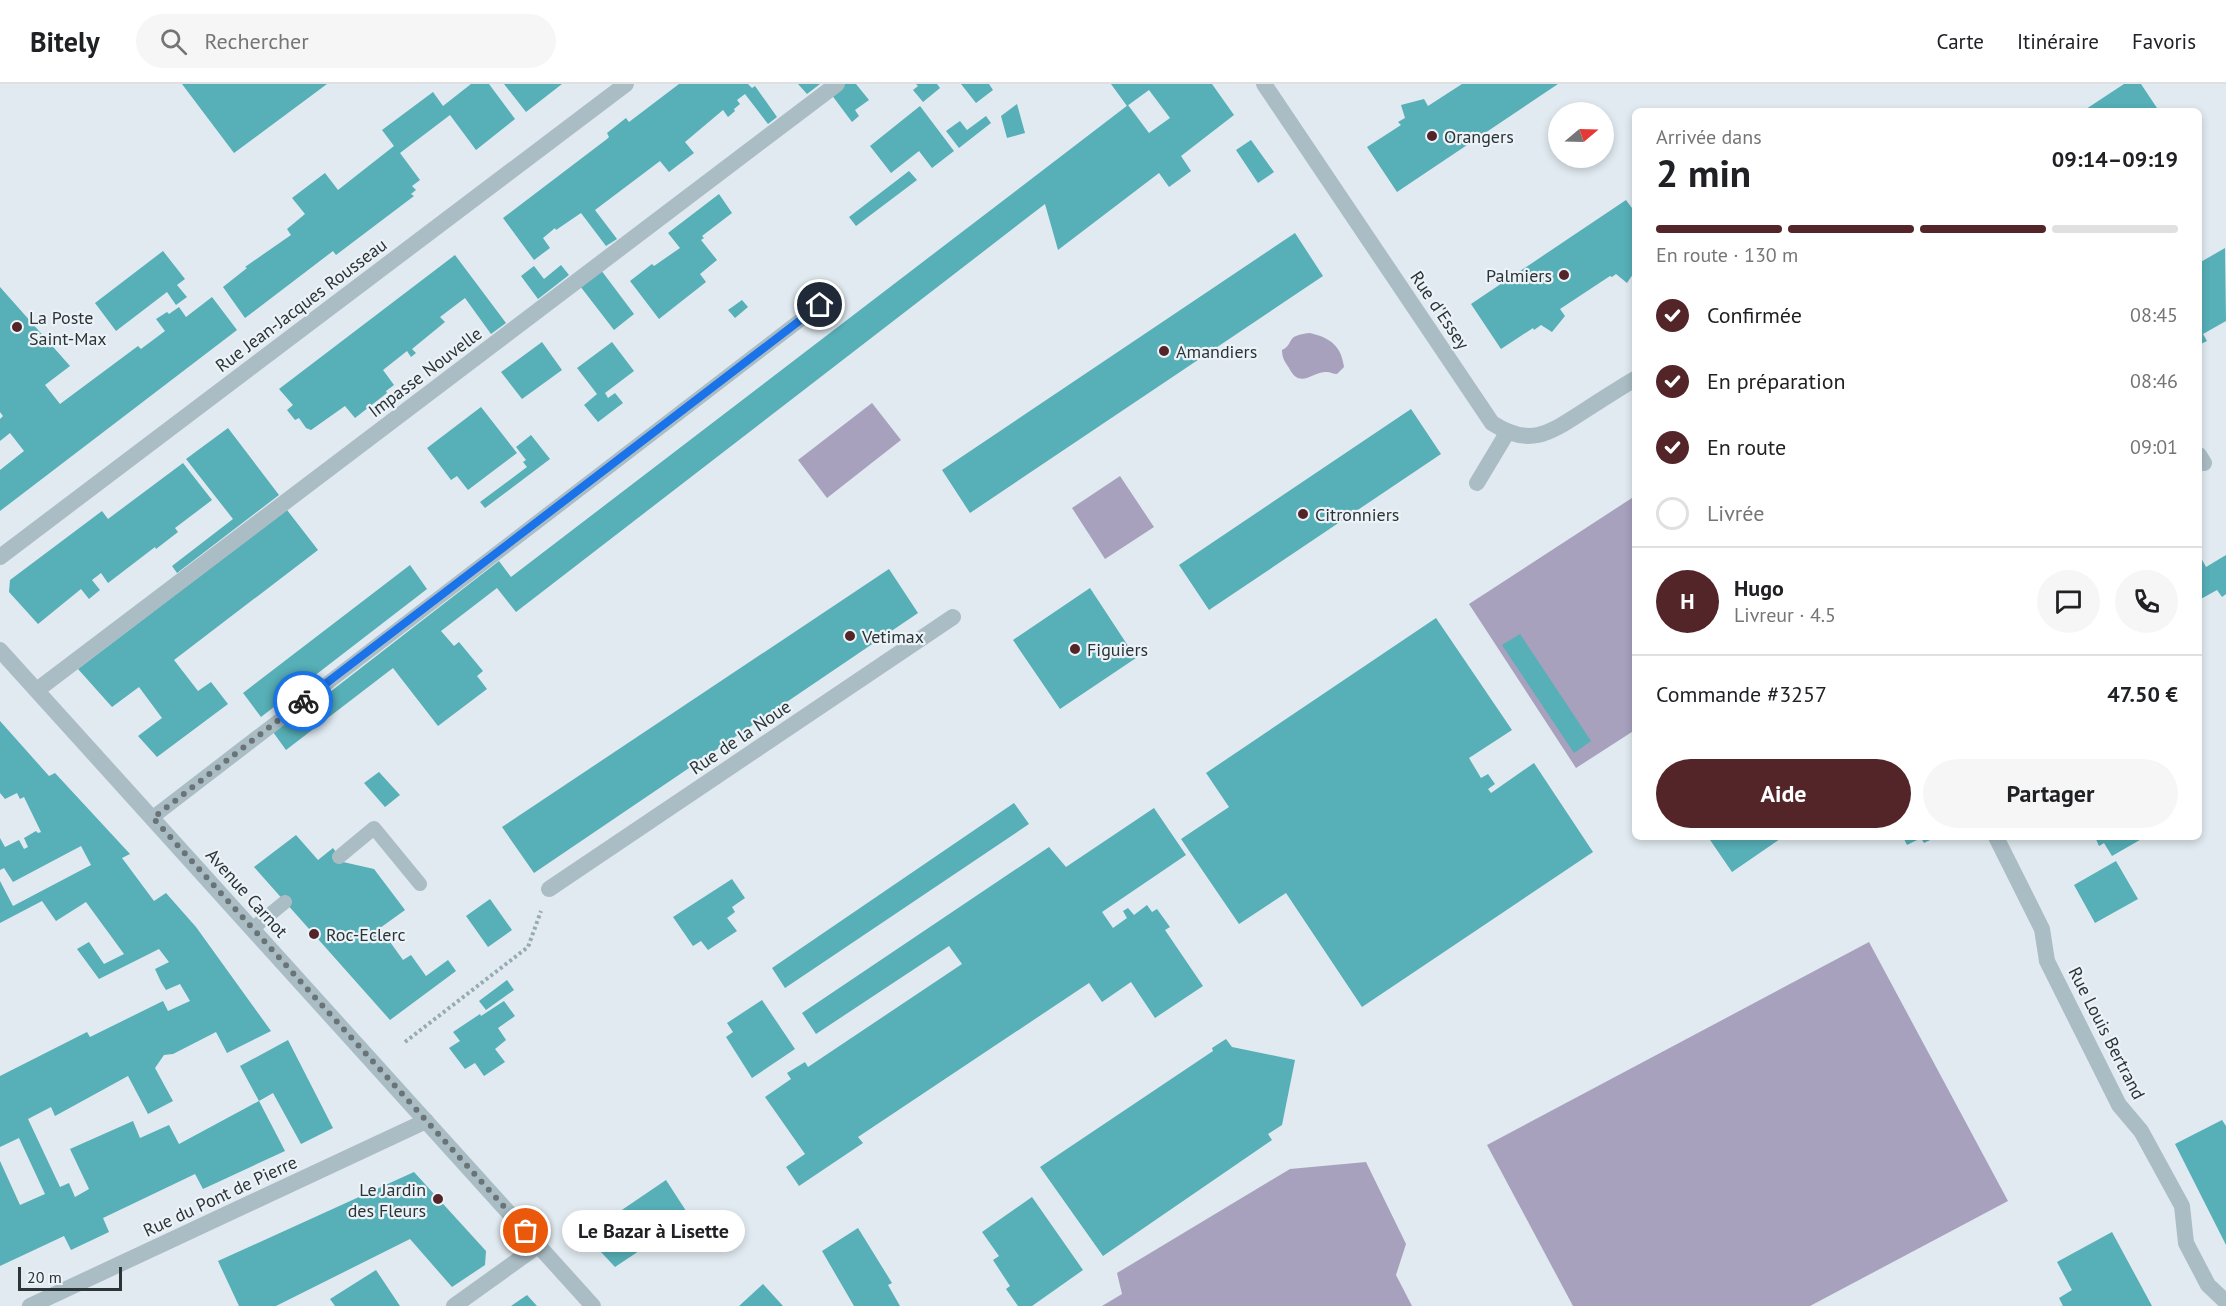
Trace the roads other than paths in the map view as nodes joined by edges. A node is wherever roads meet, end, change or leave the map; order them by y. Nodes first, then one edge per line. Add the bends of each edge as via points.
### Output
1 (626, 84) edge
2 (837, 84) edge
3 (1264, 84) edge
4 (820, 305) dead end
5 (1632, 381) edge
6 (1507, 433) junction
7 (1477, 483) dead end
8 (0, 557) edge
9 (953, 617) dead end
10 (0, 650) edge
11 (37, 690) junction
12 (153, 818) junction
13 (1998, 840) edge
14 (339, 857) dead end
15 (420, 885) dead end
16 (549, 889) road end
17 (285, 902) dead end
18 (252, 929) junction
19 (426, 1121) junction
20 (539, 1245) junction
21 (2226, 1302) edge
22 (30, 1306) edge
23 (454, 1306) edge
24 (593, 1306) edge

1 - 8 street, Rue Jean-Jacques Rousseau
2 - 11 street, Impasse Nouvelle
3 - 6 street, Rue d'Essey via 1492,423
4 - 12 lane
5 - 6 street via 1546,434
6 - 7 street
9 - 16 street, Rue de la Noue
10 - 11 street, Avenue Carnot
11 - 12 street, Avenue Carnot
12 - 18 street, Avenue Carnot
13 - 21 street, Rue Louis Bertrand via 2042,929 2047,961 2119,1106 2141,1131 2182,1206 2186,1243 2208,1285
14 - 15 lane via 374,828
17 - 18 lane
18 - 19 street, Avenue Carnot
19 - 20 street, Avenue Carnot
19 - 22 street, Rue du Pont de Pierre
20 - 23 street
20 - 24 street, Avenue Carnot

